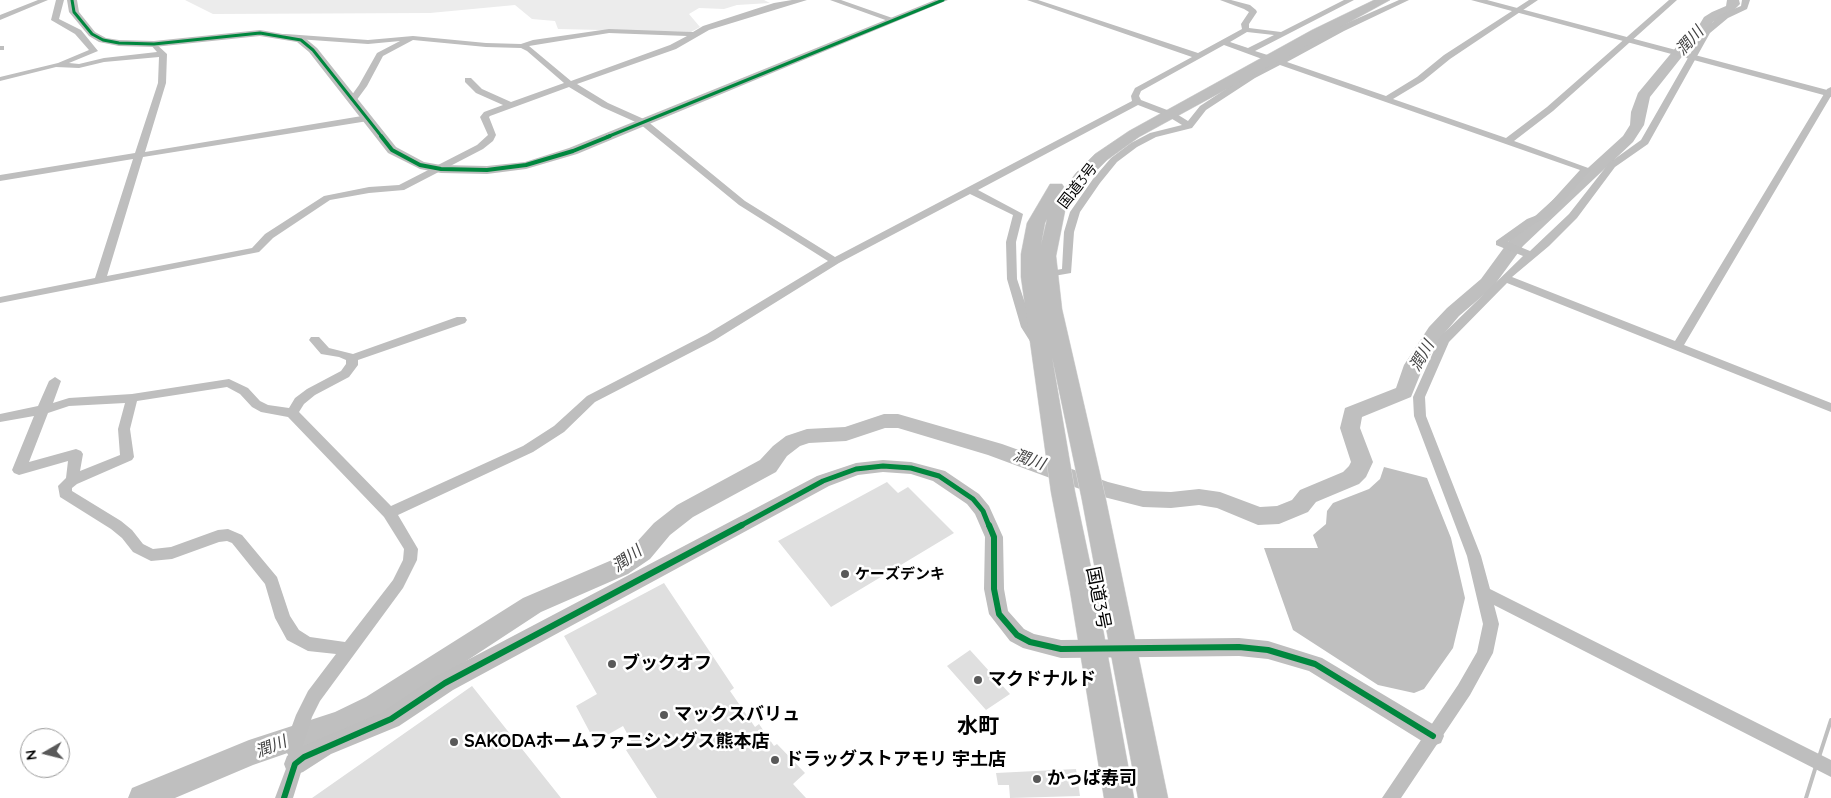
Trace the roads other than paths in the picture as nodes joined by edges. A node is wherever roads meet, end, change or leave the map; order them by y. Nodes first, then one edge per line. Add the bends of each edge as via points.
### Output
1 (44, 0) edge
2 (60, 0) edge
3 (72, 0) edge
4 (802, 0) edge
5 (834, 0) edge
6 (943, 0) edge
7 (1031, 0) edge
8 (1224, 0) edge
9 (1350, 0) edge
10 (1370, 0) edge
11 (1384, 0) edge
12 (1405, 0) edge
13 (1476, 0) edge
14 (1534, 0) edge
15 (1673, 0) edge
16 (1746, 0) edge
17 (1518, 11) junction
18 (0, 18) edge
19 (894, 20) junction
20 (1246, 30) junction
21 (692, 34) junction
22 (1282, 34) junction
23 (286, 36) junction
24 (413, 38) junction
25 (1627, 41) junction
26 (1222, 42) junction
27 (154, 44) junction
28 (522, 46) junction
29 (163, 54) junction
30 (1198, 56) junction
31 (1265, 57) junction
32 (1691, 58) junction
33 (56, 65) junction
34 (0, 79) edge
35 (468, 80) dead end
36 (570, 84) junction
37 (1830, 92) edge
38 (352, 99) junction
39 (1387, 99) junction
40 (1137, 102) junction
41 (510, 105) junction
42 (1166, 113) junction
43 (368, 118) junction
44 (643, 122) junction
45 (1189, 126) junction
46 (1508, 141) junction
47 (139, 154) junction
48 (441, 169) junction
49 (0, 178) edge
50 (971, 190) junction
51 (1529, 254) junction
52 (835, 261) junction
53 (1048, 274) junction
54 (1505, 278) junction
55 (100, 280) junction
56 (0, 300) edge
57 (461, 320) dead end
58 (315, 340) dead end
59 (1678, 347) junction
60 (1042, 349) junction
61 (352, 358) junction
62 (55, 380) dead end
63 (132, 398) junction
64 (1831, 408) edge
65 (43, 410) junction
66 (292, 412) junction
67 (0, 418) edge
68 (72, 480) junction
69 (389, 513) junction
70 (1484, 593) junction
71 (1093, 649) junction
72 (1123, 649) junction
73 (348, 650) junction
74 (1433, 736) junction
75 (296, 757) junction
76 (1831, 769) edge
77 (284, 798) edge
78 (1120, 798) edge
79 (1153, 798) edge
80 (1391, 798) edge

1 - 18 street
2 - 33 street via 55,20 78,32 94,51
3 - 27 street via 74,12 98,37 119,44
4 - 21 street via 777,5
5 - 19 street
6 - 19 street
7 - 30 street
8 - 20 street via 1253,12 1245,24
9 - 22 street
10 - 31 highway, 国道3号
11 - 31 highway, 国道3号
12 - 31 street via 1341,29 1307,50
13 - 17 street
14 - 17 street
15 - 25 street
16 - 32 street via 1744,7 1725,16 1707,32
17 - 25 street
17 - 39 street
19 - 44 street
20 - 22 street
20 - 26 street
21 - 28 street via 609,32
21 - 36 street via 673,46
22 - 31 street
23 - 24 street via 368,42
23 - 27 street via 240,34
23 - 38 street via 302,40 313,50
24 - 28 street
24 - 38 street via 380,55
25 - 32 street
25 - 46 street via 1550,110
26 - 30 street
26 - 31 street
27 - 29 street
28 - 36 street via 530,49
29 - 33 street via 79,66
29 - 47 street via 162,83
30 - 40 street via 1138,90
31 - 39 street
31 - 42 highway, 国道3号
31 - 45 street via 1252,76 1203,108
32 - 37 street
32 - 51 street via 1645,142 1612,165 1573,216
33 - 34 street
35 - 41 street via 479,91
36 - 41 street
36 - 44 street
37 - 59 street
38 - 43 street
39 - 46 street
40 - 42 street
40 - 50 street
41 - 48 street via 484,117 492,135 490,140
42 - 45 street
42 - 53 highway, 国道3号 via 1101,156 1082,176 1057,211 1047,256
42 - 60 highway, 国道3号 via 1113,137 1079,161 1048,199 1036,222 1030,254 1033,300
43 - 47 street
43 - 48 street via 392,150 420,165
44 - 48 street via 573,151 526,165 486,170
44 - 52 street via 742,203
45 - 53 street via 1153,135 1114,160 1075,212 1069,232 1067,271
46 - 51 street via 1586,169 1544,216 1531,221 1500,243
47 - 49 street
47 - 55 street
48 - 55 street via 401,188 393,186 327,198 269,236 255,250
50 - 52 street
50 - 60 street via 1018,214 1011,242 1012,279 1027,327
51 - 54 street
52 - 69 street via 711,337 591,399 559,429 528,449
53 - 72 highway, 国道3号 via 1052,309
54 - 59 street
54 - 70 street via 1444,340 1419,397 1420,416 1474,556
55 - 56 street
57 - 61 street
58 - 61 street via 325,351
59 - 64 street
60 - 71 highway, 国道3号 via 1056,452
61 - 66 street via 352,365 344,374 310,392
62 - 65 street
63 - 65 street via 69,402
63 - 66 street via 229,383 265,409
63 - 68 street via 124,430 127,457
65 - 67 street
65 - 68 street via 19,470 76,454
66 - 69 street
68 - 73 street via 65,486 65,493 116,525 138,548 151,555 172,552 218,536 237,539 272,581 283,618 293,634 308,644
69 - 73 street via 411,549 410,560 398,584
70 - 74 street via 1491,624 1485,653
70 - 76 street
71 - 72 street
71 - 75 street via 1045,647 1017,635 1007,625 996,602 996,552 990,525 983,511 962,490 938,476 911,468 865,468 823,482 445,683 391,719
71 - 78 highway, 国道3号
72 - 74 street via 1239,647 1291,655 1344,680
72 - 79 highway, 国道3号
73 - 75 street via 304,715
74 - 80 street
75 - 77 street

